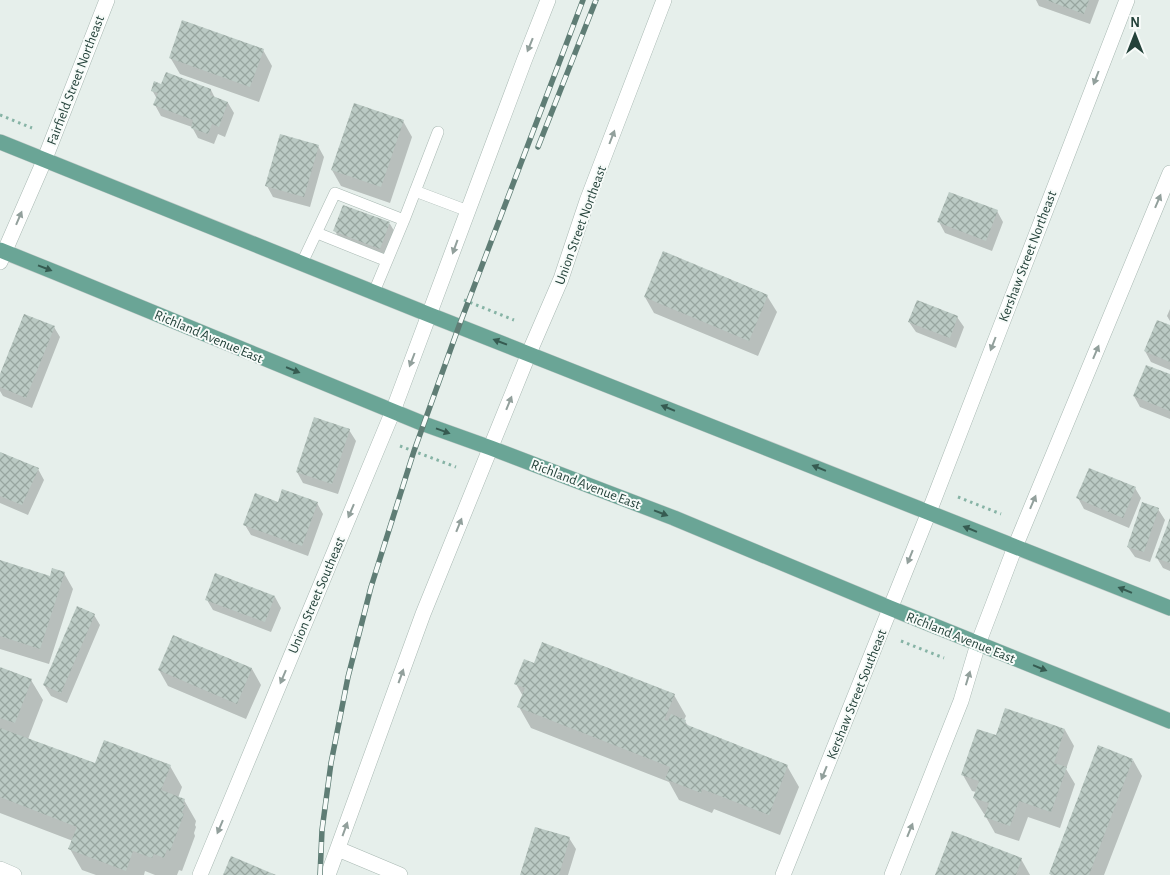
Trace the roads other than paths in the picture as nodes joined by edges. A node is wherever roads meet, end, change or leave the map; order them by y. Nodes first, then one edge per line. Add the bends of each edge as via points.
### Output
1 (107, 0) edge
2 (548, 0) edge
3 (664, 0) edge
4 (1127, 0) edge
5 (438, 132) dead end
6 (0, 142) edge
7 (44, 161) junction
8 (1170, 172) edge
9 (415, 191) junction
10 (468, 212) junction
11 (404, 220) junction
12 (316, 234) junction
13 (1, 255) edge
14 (387, 261) junction
15 (302, 263) junction
16 (374, 292) junction
17 (430, 315) junction
18 (529, 353) junction
19 (393, 411) junction
20 (491, 448) junction
21 (928, 512) junction
22 (1015, 547) junction
23 (890, 608) junction
24 (1170, 608) edge
25 (978, 644) junction
26 (1170, 721) edge
27 (338, 849) junction
28 (0, 869) edge
29 (14, 875) edge
30 (200, 875) edge
31 (328, 875) edge
32 (400, 875) edge
33 (783, 875) edge
34 (892, 875) edge

1 - 7 street, Fairfield Street Northeast
2 -> 10 street
18 -> 3 street, Union Street Northeast via 561,279 587,201
4 -> 21 street, Kershaw Street Northeast
5 - 9 lane
6 - 7 main road
13 -> 7 street, Fairfield Street Northeast
7 - 15 main road
22 -> 8 street
9 - 10 lane
9 - 11 lane
10 -> 17 street
11 - 12 lane via 335,193
11 - 14 lane
12 - 14 lane
12 - 15 lane
13 -> 19 main road, Richland Avenue East via 57,273
14 - 16 lane
15 - 16 main road
16 - 17 main road
18 -> 17 main road
17 -> 19 street, Union Street Southeast
20 -> 18 street, Union Street Northeast
21 -> 18 main road
19 -> 20 main road, Richland Avenue East
19 -> 30 street, Union Street Southeast
20 -> 23 main road, Richland Avenue East via 674,518
27 -> 20 street via 423,614
22 -> 21 main road
21 -> 23 street, Kershaw Street Southeast
24 -> 22 main road
22 - 25 street
23 - 25 main road, Richland Avenue East
23 -> 33 street, Kershaw Street Southeast
25 -> 26 main road, Richland Avenue East
34 -> 25 street via 961,701
27 - 31 street
27 - 32 street
28 - 29 street

